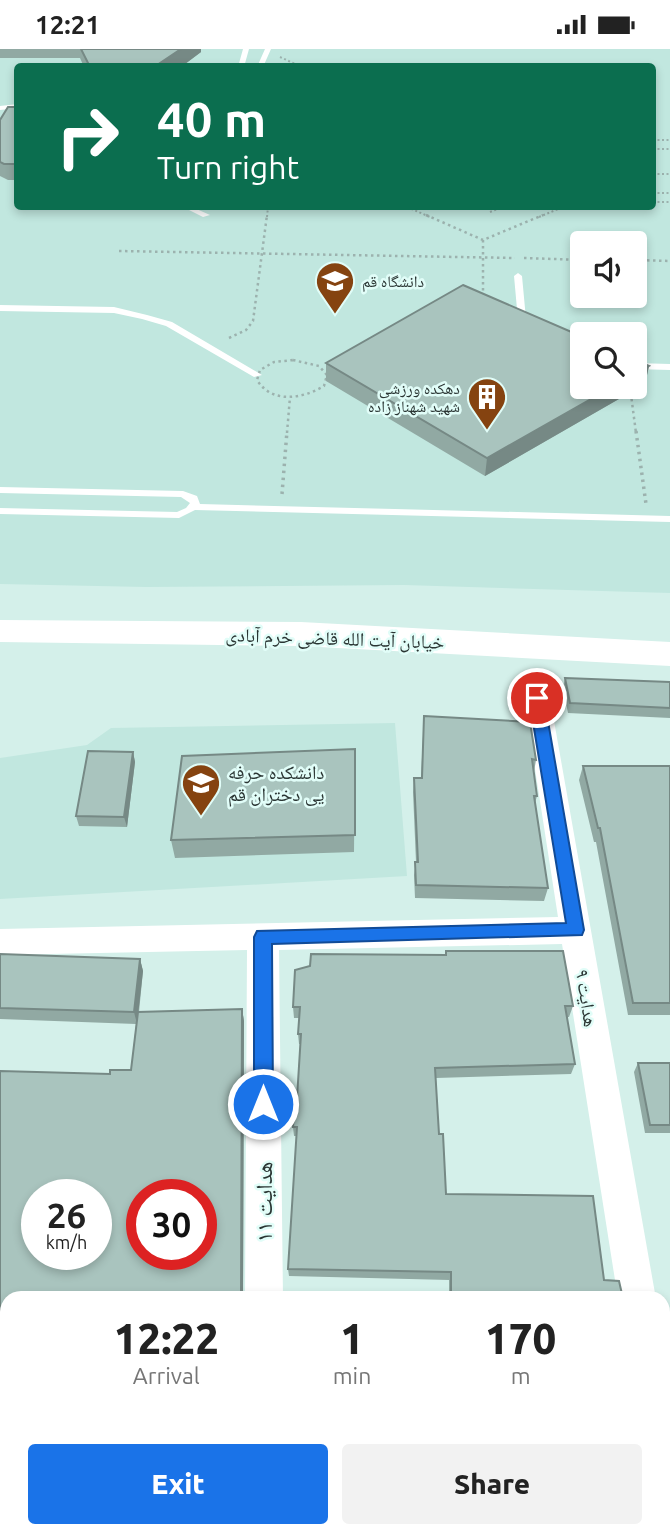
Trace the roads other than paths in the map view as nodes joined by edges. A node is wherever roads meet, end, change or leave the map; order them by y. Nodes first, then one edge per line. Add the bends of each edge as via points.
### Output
1 (194, 210) edge
2 (206, 215) dead end
3 (518, 277) dead end
4 (0, 307) edge
5 (546, 331) edge
6 (647, 366) edge
7 (670, 367) edge
8 (257, 375) road end
9 (0, 490) edge
10 (194, 507) junction
11 (0, 511) edge
12 (670, 519) edge
13 (0, 631) edge
14 (670, 654) edge
15 (537, 698) dead end
16 (576, 930) junction
17 (263, 937) junction
18 (0, 942) edge
19 (264, 1291) edge
20 (636, 1291) edge

1 - 2 lane
3 - 5 lane via 522,320
4 - 8 lane via 114,310 169,324
6 - 7 lane
9 - 10 lane via 183,494 193,498
10 - 11 lane via 172,515
10 - 12 lane
13 - 14 main road, خیابان آیت الله قاضی خرم آبادی via 300,634
15 - 16 street, هدایت ۹
16 - 17 street
16 - 20 street, هدایت ۹
17 - 18 street
17 - 19 street, هدایت ۱۱

